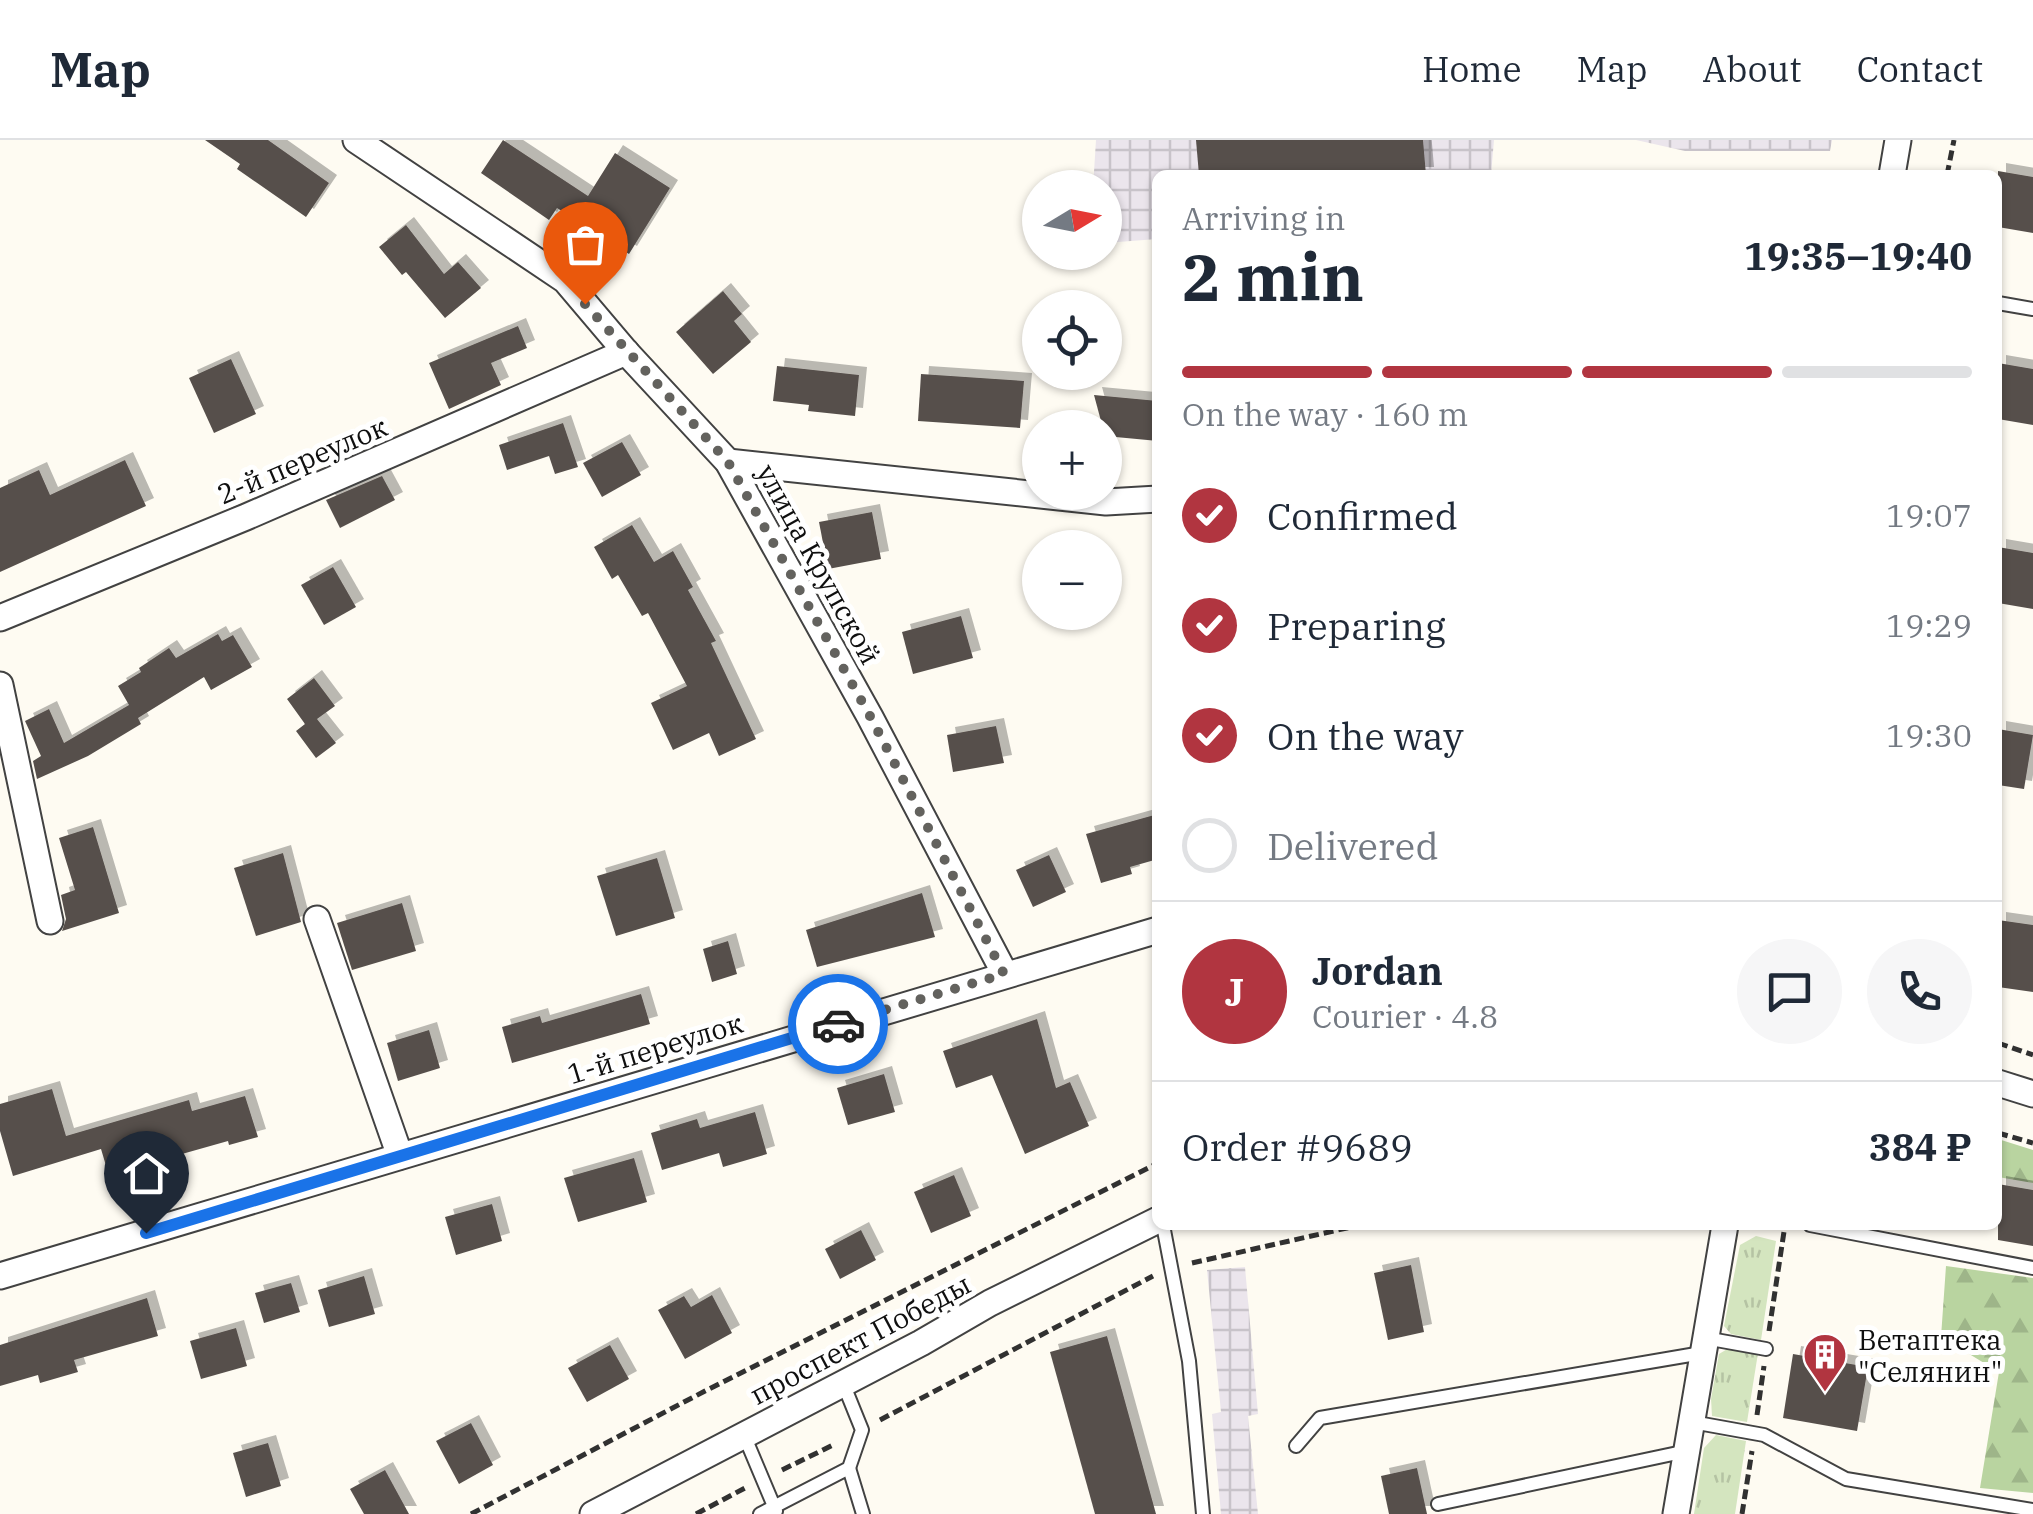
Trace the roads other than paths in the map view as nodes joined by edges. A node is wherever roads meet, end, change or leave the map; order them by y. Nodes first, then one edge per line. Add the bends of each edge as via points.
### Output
1 (356, 140) edge
2 (1898, 140) edge
3 (1893, 170) edge
4 (2002, 304) edge
5 (2033, 309) edge
6 (626, 352) junction
7 (728, 462) junction
8 (1152, 499) edge
9 (0, 618) edge
10 (0, 686) edge
11 (317, 919) dead end
12 (50, 922) dead end
13 (1152, 932) edge
14 (1004, 974) junction
15 (2002, 1084) edge
16 (2033, 1094) edge
17 (400, 1156) junction
18 (1152, 1227) edge
19 (1162, 1230) edge
20 (1724, 1230) edge
21 (1836, 1230) edge
22 (2033, 1268) edge
23 (0, 1276) edge
24 (1704, 1346) junction
25 (1766, 1349) dead end
26 (844, 1384) junction
27 (1755, 1416) dead end
28 (1692, 1422) junction
29 (1750, 1432) junction
30 (744, 1435) junction
31 (1296, 1446) dead end
32 (1687, 1451) junction
33 (849, 1468) junction
34 (1438, 1504) dead end
35 (776, 1510) edge
36 (2033, 1510) edge
37 (593, 1514) edge
38 (760, 1514) edge
39 (864, 1514) edge
40 (1203, 1514) edge
41 (1676, 1514) edge

1 - 6 street, улица Крупской via 564,280
2 - 3 street
4 - 5 lane
6 - 7 street, улица Крупской
6 - 9 street, 2-й переулок
7 - 8 street via 1088,500
7 - 14 street, улица Крупской
10 - 12 street
11 - 17 street
13 - 14 street, 1-й переулок
14 - 17 street, 1-й переулок
15 - 16 street
17 - 23 street, 1-й переулок
18 - 26 street, проспект Победы via 990,1303
19 - 40 lane via 1190,1361
20 - 24 street
21 - 22 lane
24 - 25 lane
24 - 28 street
24 - 31 lane via 1320,1418
26 - 30 street, проспект Победы
26 - 33 lane via 862,1430
27 - 29 lane
28 - 29 lane
28 - 32 street
29 - 36 lane via 1846,1479
30 - 35 lane
30 - 37 street, проспект Победы
32 - 34 lane
32 - 41 street
33 - 35 lane
33 - 39 lane
35 - 38 lane

